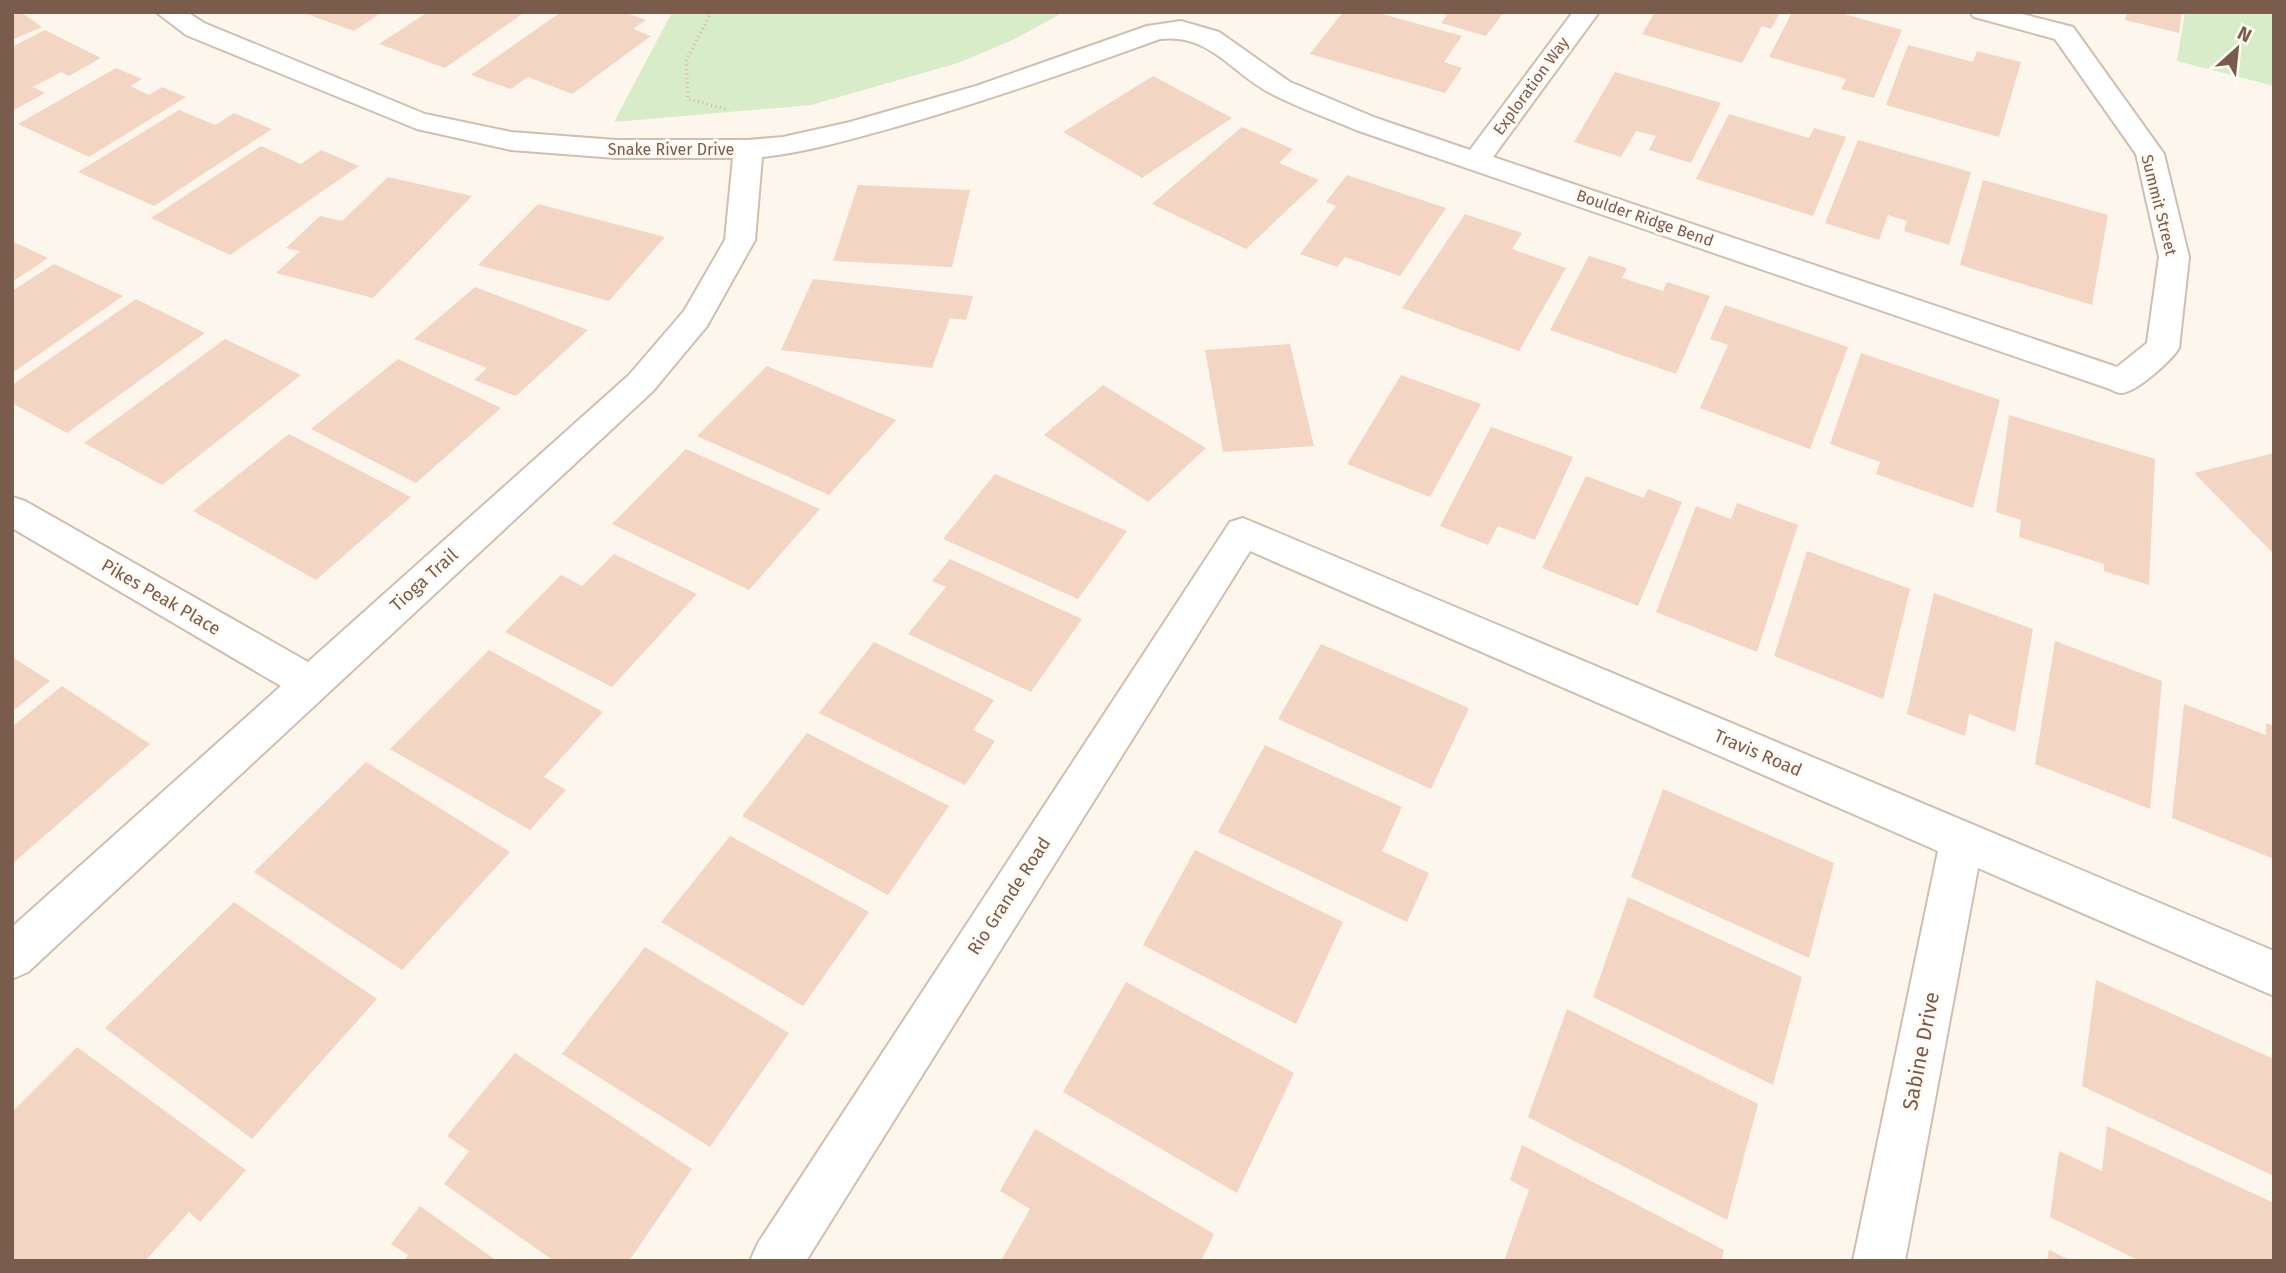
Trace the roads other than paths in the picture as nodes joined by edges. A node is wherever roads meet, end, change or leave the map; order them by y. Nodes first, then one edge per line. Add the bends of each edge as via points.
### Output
1 (169, 12) edge
2 (1586, 12) edge
3 (1983, 12) edge
4 (1181, 29) joint
5 (748, 149) junction
6 (1476, 161) junction
7 (2122, 381) joint
8 (12, 510) edge
9 (1243, 532) joint
10 (311, 684) junction
11 (1962, 841) junction
12 (12, 957) edge
13 (2274, 974) edge
14 (776, 1261) edge
15 (1879, 1261) edge

1 - 5 street, Snake River Drive via 195,29 417,121 511,141 616,149
2 - 6 street, Exploration Way
3 - 7 street, Summit Street via 2064,33 2150,154 2174,257 2163,348
4 - 5 street, Snake River Drive via 1156,32 985,92 856,129
4 - 6 street, Boulder Ridge Bend via 1210,38 1280,88 1366,124
5 - 10 street, Tioga Trail via 740,240 696,318 641,383
6 - 7 street, Boulder Ridge Bend
8 - 10 street, Pikes Peak Place
9 - 11 street, Travis Road
9 - 14 street, Rio Grande Road
10 - 12 street, Tioga Trail
11 - 13 street, Travis Road
11 - 15 street, Sabine Drive

